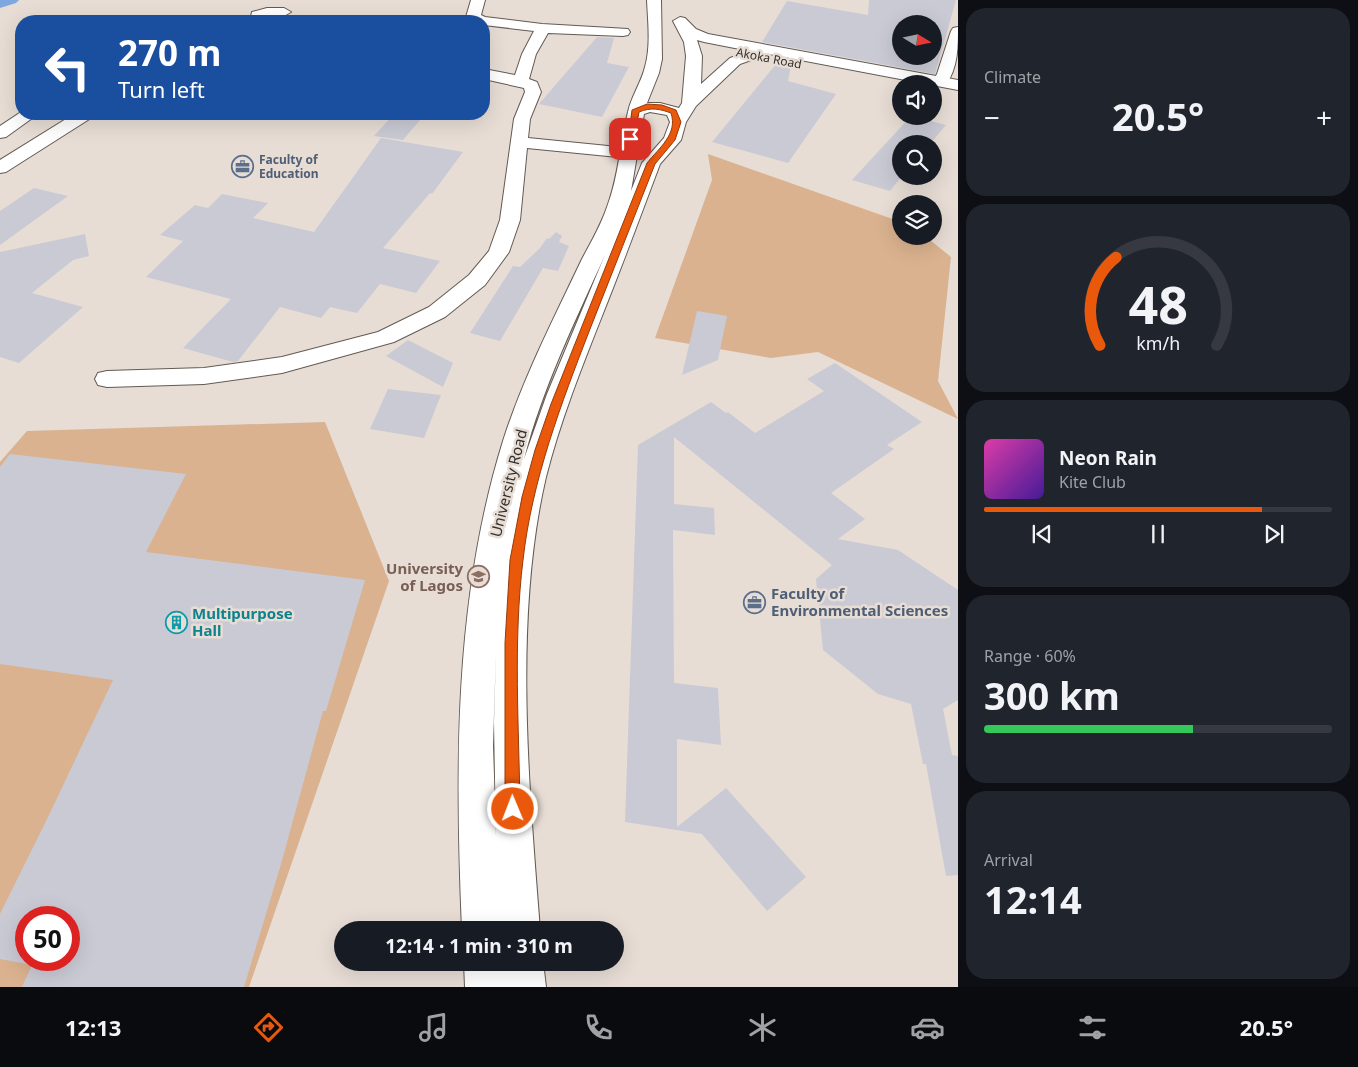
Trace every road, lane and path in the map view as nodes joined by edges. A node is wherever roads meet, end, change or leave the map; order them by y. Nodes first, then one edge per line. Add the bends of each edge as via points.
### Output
1 (478, 0) edge
2 (284, 12) dead end
3 (257, 15) edge
4 (474, 15) edge
5 (490, 22) edge
6 (542, 28) junction
7 (669, 30) edge
8 (958, 31) edge
9 (623, 32) dead end
10 (721, 41) junction
11 (752, 55) junction
12 (954, 60) edge
13 (490, 75) edge
14 (892, 77) edge
15 (942, 78) edge
16 (521, 80) junction
17 (892, 81) edge
18 (958, 85) edge
19 (942, 86) edge
20 (942, 88) edge
21 (958, 94) edge
22 (636, 110) junction
23 (684, 112) junction
24 (21, 120) edge
25 (76, 120) edge
26 (0, 133) edge
27 (520, 142) junction
28 (628, 154) junction
29 (0, 168) edge
30 (107, 379) dead end
31 (481, 921) edge
32 (519, 921) edge
33 (485, 971) edge
34 (524, 971) edge
35 (486, 987) edge
36 (525, 987) edge

1 - 4 main road
2 - 3 main road
5 - 6 main road
6 - 9 main road
6 - 16 main road
7 - 10 main road
7 - 10 main road
7 - 11 main road, Akoka Road
7 - 22 main road, University Road
7 - 23 main road, University Road via 694,56 693,85
8 - 12 main road
10 - 14 main road
11 - 17 main road, Akoka Road
11 - 23 main road via 735,61
12 - 15 main road
13 - 16 main road
16 - 27 main road via 531,85 533,92 522,118
18 - 19 main road
20 - 21 main road
22 - 23 main road via 647,106
22 - 28 main road, University Road
23 - 32 main road, University Road via 672,140 651,163 556,404 528,497 516,560 512,643 513,826
24 - 26 main road
25 - 29 main road
27 - 28 main road
27 - 30 main road via 510,220 499,252 476,280 437,312 386,337 282,365 204,376
28 - 31 main road, University Road via 617,207 534,392 516,441 498,511 488,568 480,652 477,851
33 - 35 main road
34 - 36 main road

